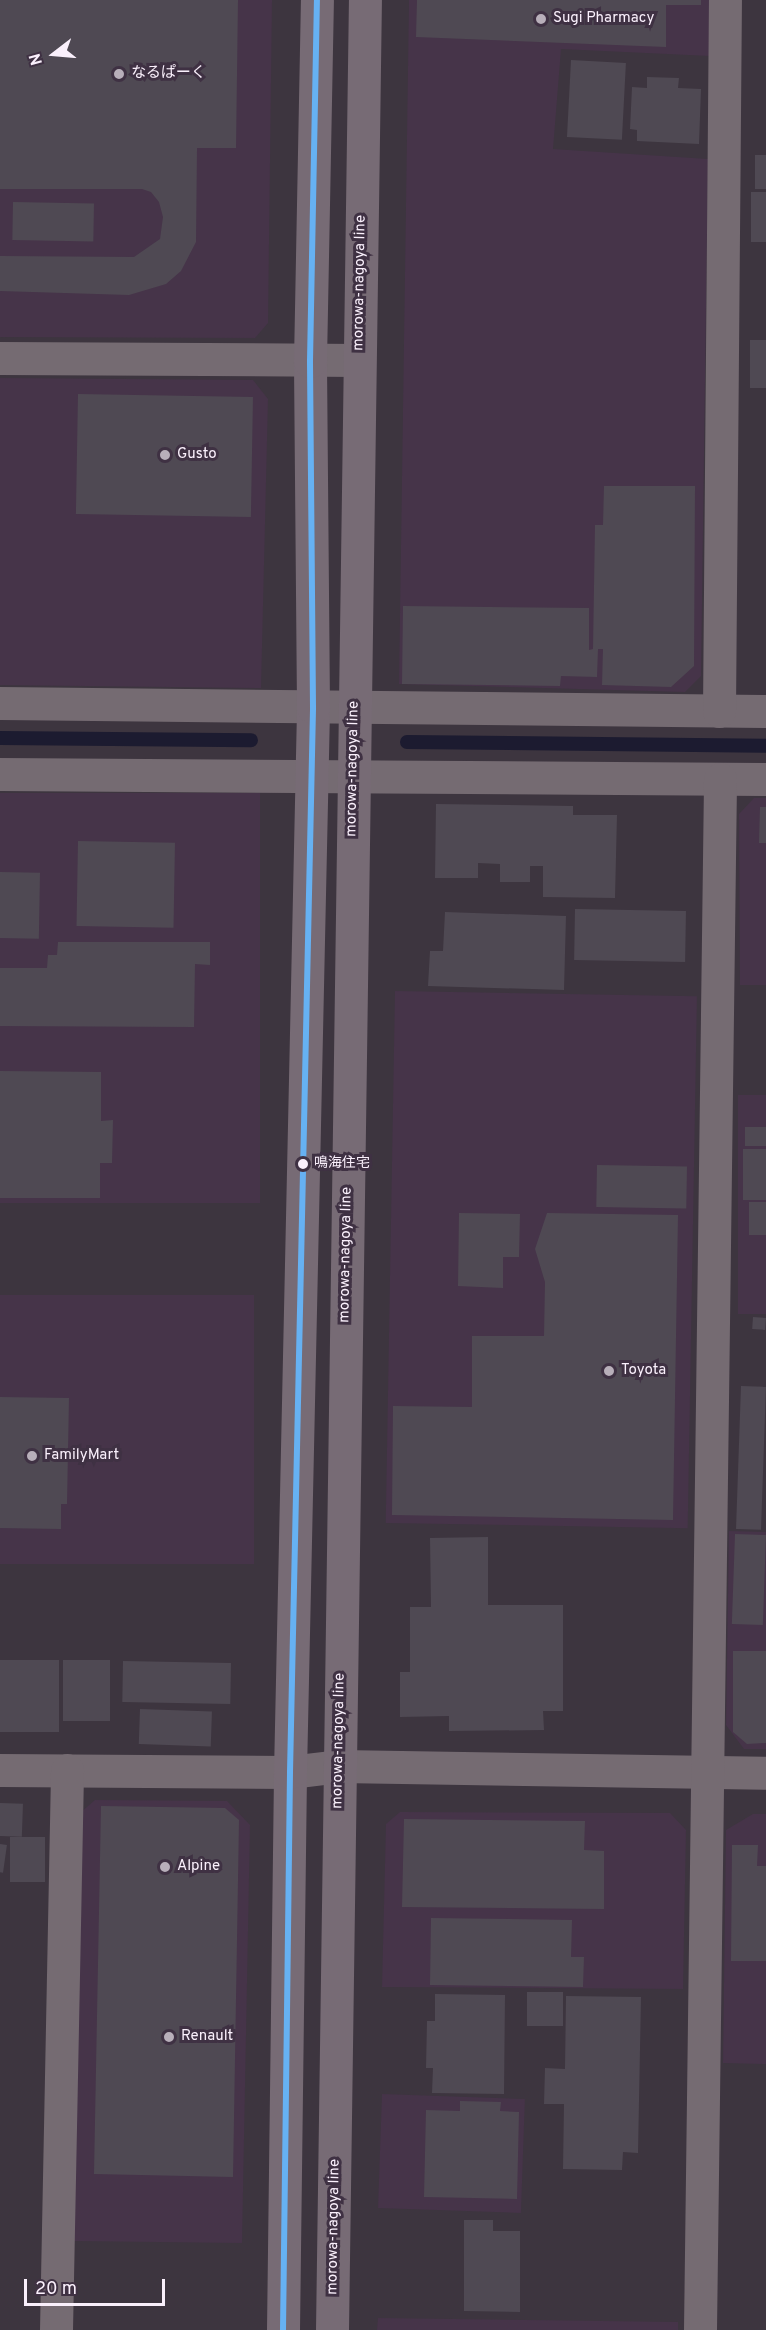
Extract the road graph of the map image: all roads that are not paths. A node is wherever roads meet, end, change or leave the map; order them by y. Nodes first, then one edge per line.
1 (317, 0) edge
2 (365, 0) edge
3 (725, 0) edge
4 (0, 358) edge
5 (359, 360) junction
6 (310, 361) junction
7 (0, 703) edge
8 (313, 707) junction
9 (354, 708) junction
10 (719, 711) junction
11 (766, 711) edge
12 (0, 774) edge
13 (311, 777) junction
14 (353, 777) junction
15 (720, 779) junction
16 (766, 779) edge
17 (339, 1766) junction
18 (0, 1770) edge
19 (67, 1770) junction
20 (290, 1772) junction
21 (708, 1773) junction
22 (766, 1773) edge
23 (56, 2330) edge
24 (282, 2330) edge
25 (332, 2330) edge
26 (700, 2330) edge

1 - 6 main road
2 - 5 main road, morowa-nagoya line
3 - 10 street
4 - 6 street
5 - 6 street
5 - 9 main road, morowa-nagoya line
6 - 8 main road
7 - 8 street
8 - 9 street
8 - 13 main road
9 - 10 street
9 - 14 main road, morowa-nagoya line
10 - 11 street
12 - 13 street
13 - 14 street
13 - 20 main road
14 - 15 street
14 - 17 main road, morowa-nagoya line
15 - 16 street
15 - 21 street
17 - 20 street
17 - 21 street
17 - 25 main road, morowa-nagoya line
18 - 19 street
19 - 20 street
19 - 23 street
20 - 24 main road
21 - 22 street
21 - 26 street

